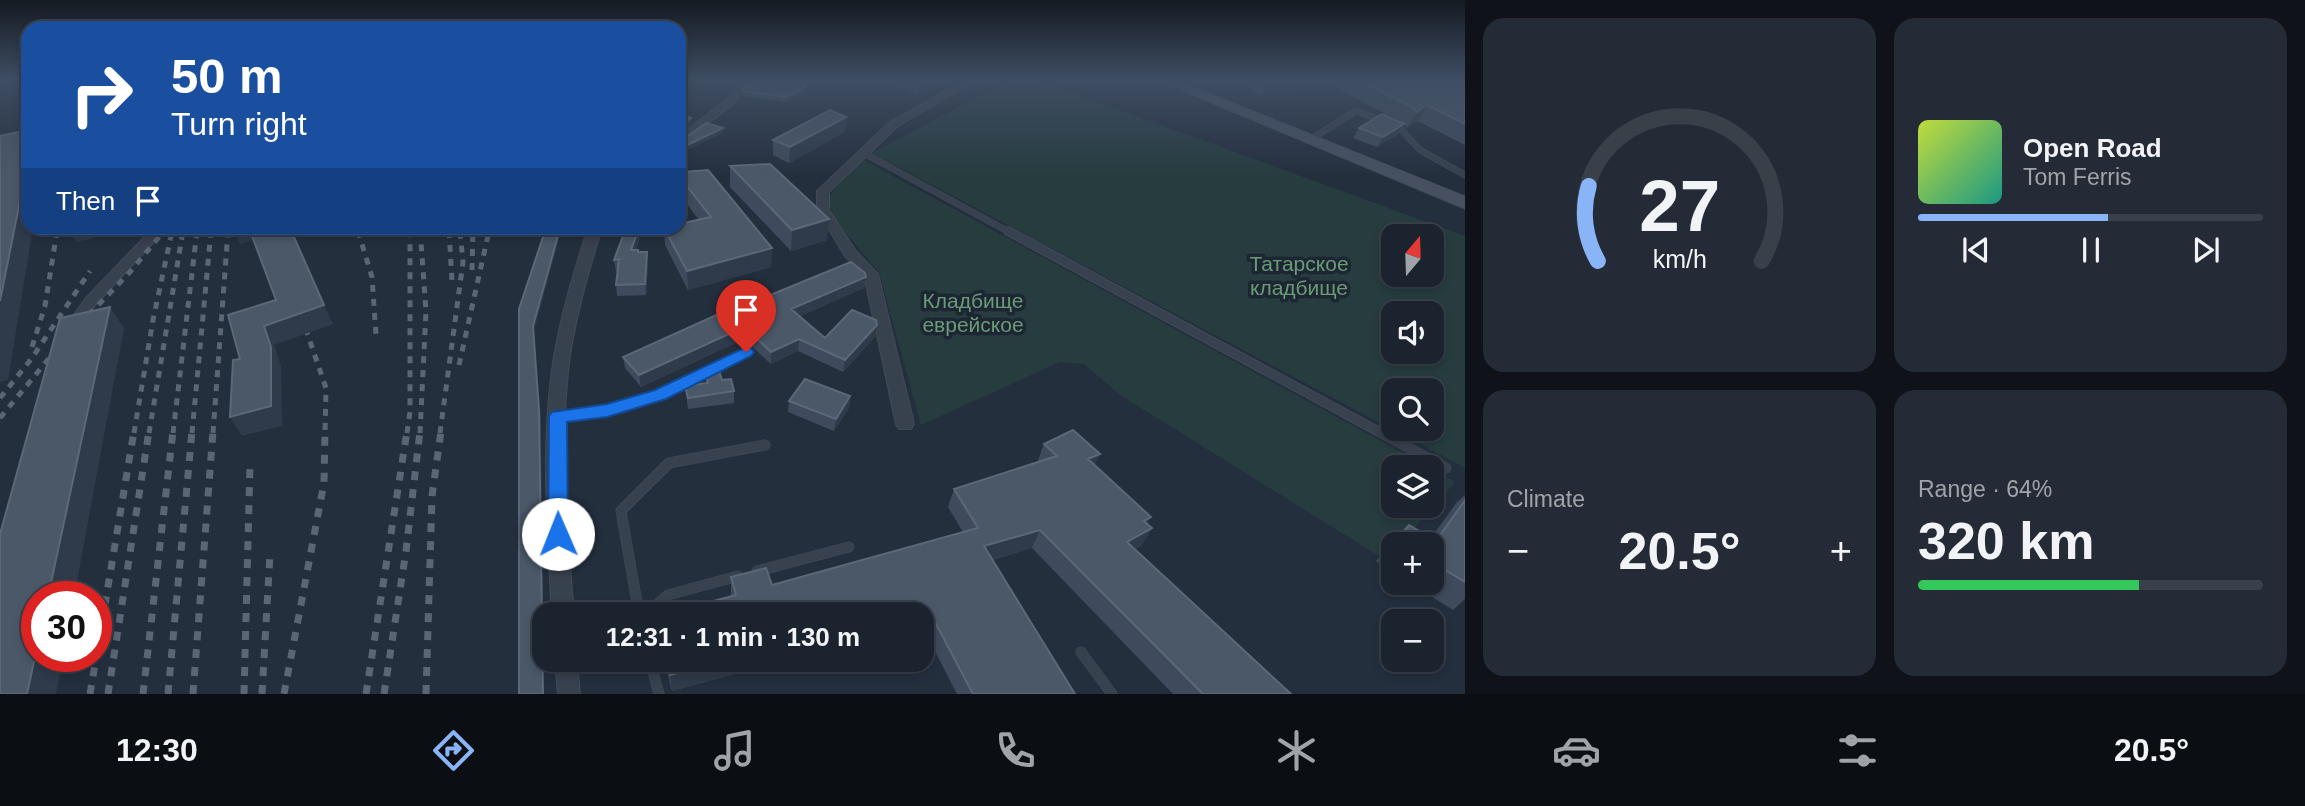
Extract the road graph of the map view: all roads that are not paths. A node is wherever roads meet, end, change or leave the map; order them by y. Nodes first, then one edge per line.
1 (718, 111) edge
2 (916, 111) edge
3 (1242, 111) edge
4 (1355, 111) edge
5 (1357, 111) edge
6 (686, 137) edge
7 (1311, 139) junction
8 (862, 152) junction
9 (1465, 175) edge
10 (1465, 203) edge
11 (153, 235) edge
12 (593, 235) edge
13 (61, 343) edge
14 (746, 352) dead end
15 (558, 416) junction
16 (905, 424) dead end
17 (765, 445) dead end
18 (1447, 468) dead end
19 (849, 547) dead end
20 (562, 602) edge
21 (637, 602) edge
22 (659, 602) edge
23 (1081, 652) dead end
24 (567, 672) edge
25 (653, 672) edge
26 (569, 694) edge
27 (659, 694) edge
28 (1112, 694) edge

1 - 6 street
2 - 8 street
3 - 7 main road
4 - 7 lane
5 - 9 lane
7 - 10 main road
8 - 16 street
8 - 18 lane
11 - 13 street
12 - 15 street
14 - 15 lane
15 - 20 street
17 - 21 lane
19 - 22 lane
23 - 28 lane
24 - 26 street
25 - 27 lane

